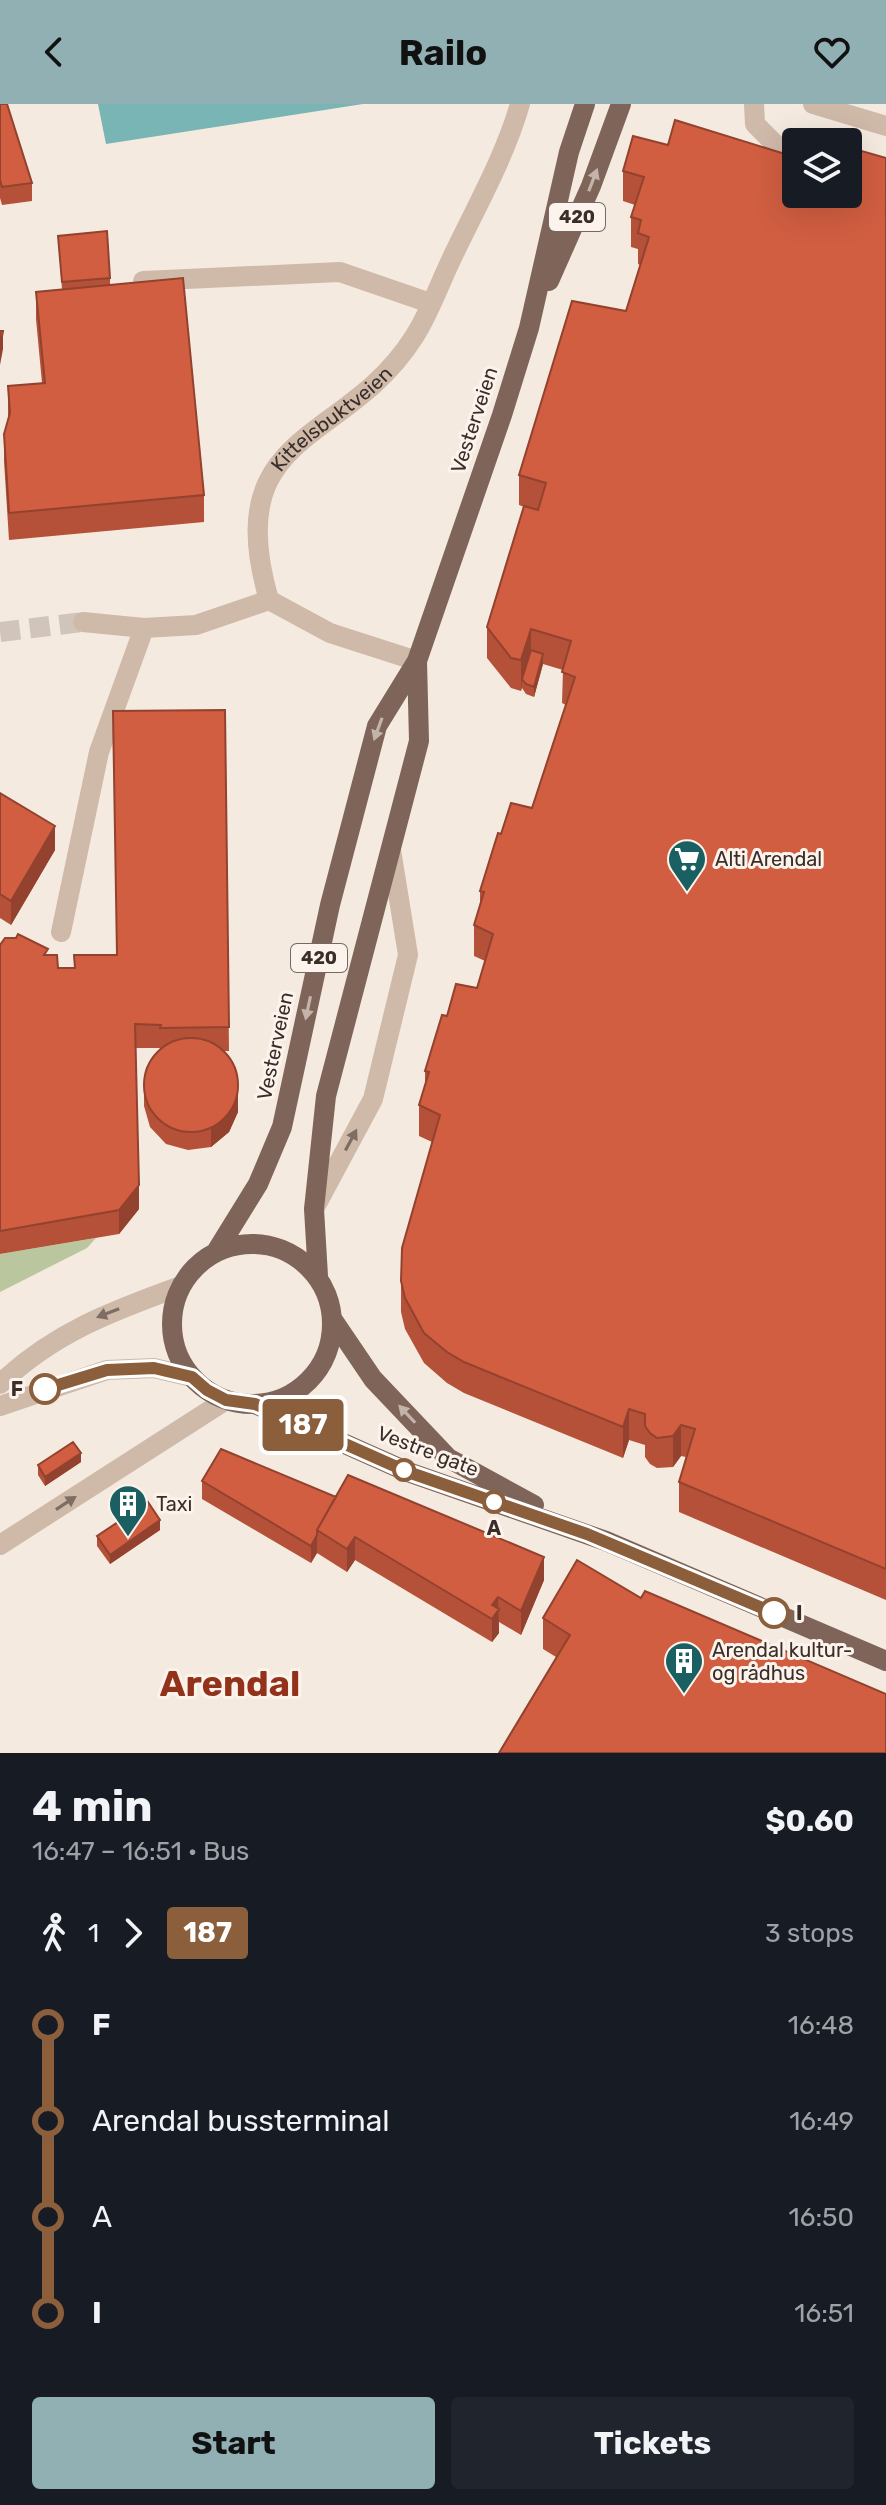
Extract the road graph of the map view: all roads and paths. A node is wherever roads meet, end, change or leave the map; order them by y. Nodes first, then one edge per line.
1 (520, 104) edge
2 (585, 104) edge
3 (621, 104) edge
4 (754, 104) edge
5 (813, 104) edge
6 (886, 126) edge
7 (782, 150) edge
8 (143, 281) edge
9 (430, 303) junction
10 (529, 328) junction
11 (269, 600) junction
12 (83, 622) tunnel mouth
13 (144, 628) junction
14 (417, 661) junction
15 (391, 850) junction
16 (61, 932) dead end
17 (314, 1209) junction
18 (216, 1252) junction
19 (318, 1276) junction
20 (181, 1286) junction
21 (333, 1320) junction
22 (192, 1377) junction
23 (0, 1384) edge
24 (226, 1400) junction
25 (255, 1404) junction
26 (0, 1406) edge
27 (587, 1534) junction
28 (0, 1545) edge
29 (886, 1661) edge

1 - 9 street, Kittelsbuktveien
2 - 10 main road, Vesterveien / 420
10 -> 3 main road, Vesterveien / 420
4 - 7 street
5 - 6 street
8 - 9 street
9 - 11 street, Kittelsbuktveien
10 - 14 main road, Vesterveien / 420
11 - 13 street
11 - 14 street
12 - 13 street
13 - 16 street
14 - 15 main road, Vesterveien / 420
14 -> 18 main road, Vesterveien / 420
15 - 17 main road, Vesterveien / 420
17 -> 15 street
17 - 19 main road, Vesterveien / 420
18 - 19 main road, 420
18 - 20 main road, 420
19 - 21 main road, 420
20 - 22 main road, 420
20 -> 23 street
21 - 25 main road, 420
27 -> 21 main road, Vestre gate / 420
22 - 24 main road, 420
22 - 26 street
24 - 25 main road, 420
28 -> 24 street
25 - 27 main road, Vestre gate / 420
27 - 29 main road, Vestre gate / 420

